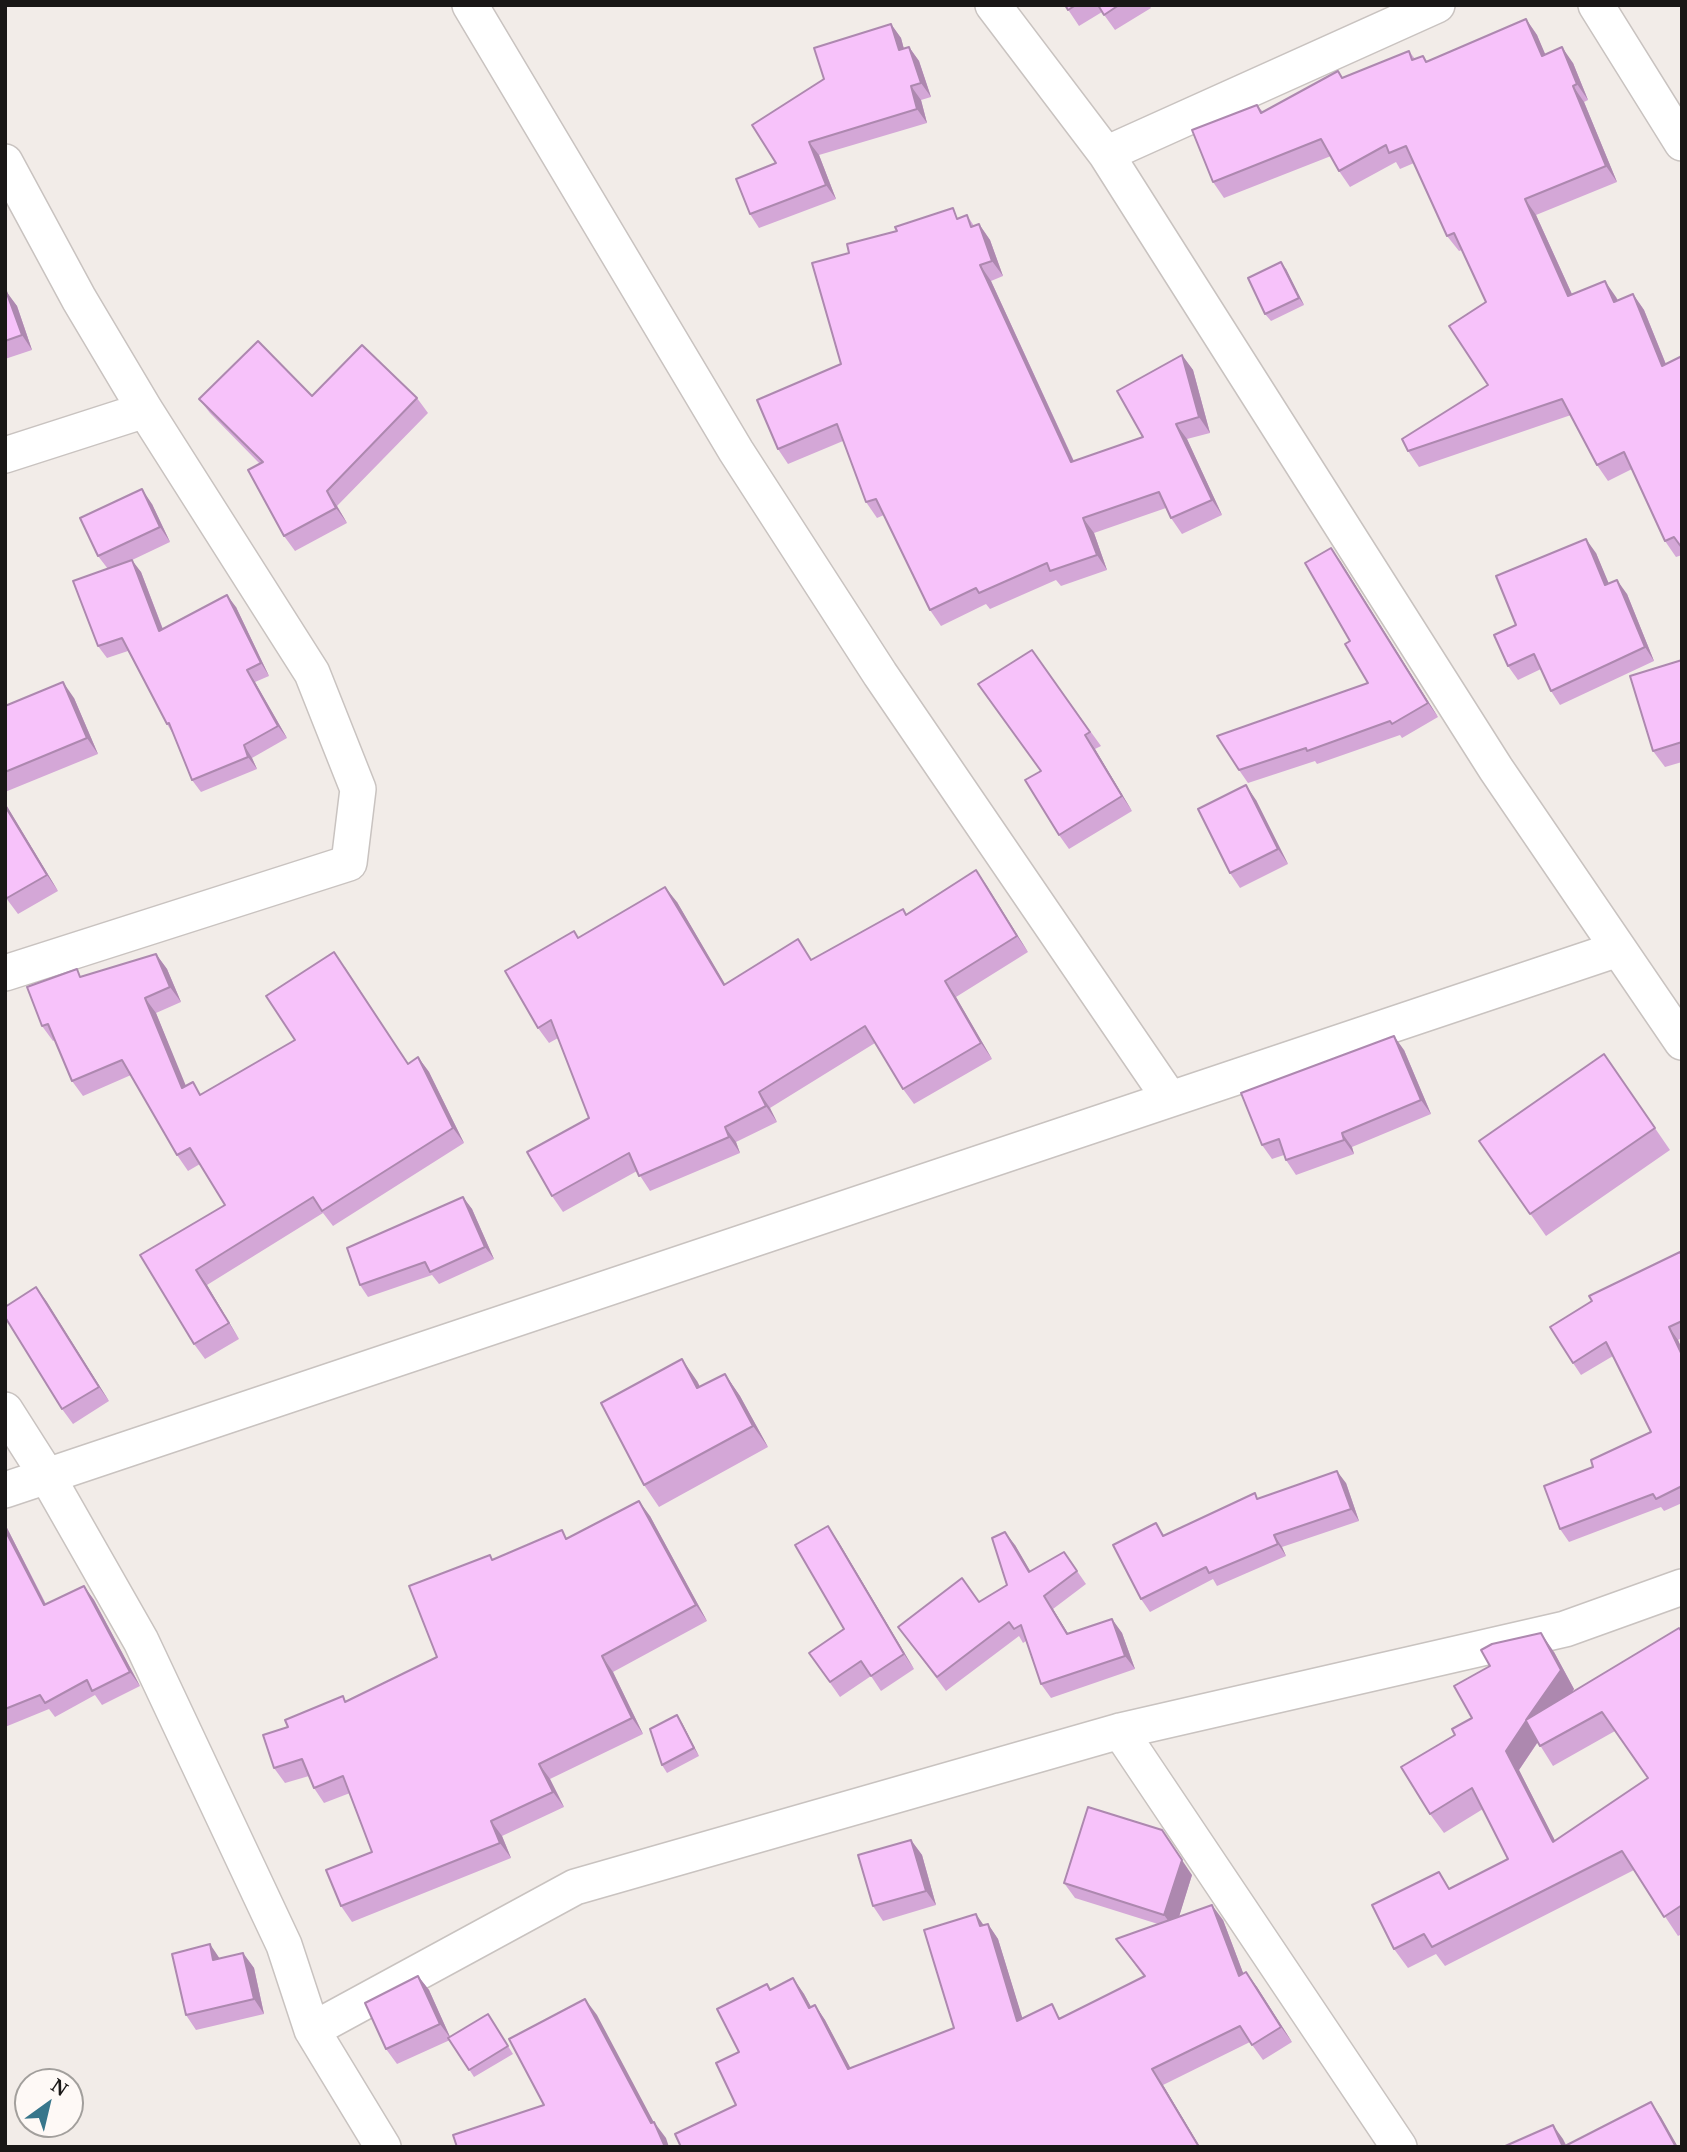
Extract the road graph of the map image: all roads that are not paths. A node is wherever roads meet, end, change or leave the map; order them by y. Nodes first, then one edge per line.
1 (470, 5) edge
2 (993, 5) edge
3 (1437, 5) edge
4 (1596, 5) edge
5 (1682, 143) edge
6 (1106, 154) junction
7 (5, 162) edge
8 (145, 410) junction
9 (5, 456) edge
10 (1618, 949) junction
11 (5, 973) edge
12 (1682, 1042) edge
13 (1170, 1099) junction
14 (5, 1410) edge
15 (47, 1476) junction
16 (5, 1490) edge
17 (1682, 1587) edge
18 (1120, 1731) junction
19 (312, 2030) junction
20 (383, 2147) edge
21 (1399, 2147) edge

1 - 13 street
2 - 6 street
3 - 6 street
4 - 5 street
6 - 10 street
7 - 8 street
8 - 9 street
8 - 11 street
10 - 12 street
10 - 13 street
13 - 15 street
14 - 15 street
15 - 16 street
15 - 19 street
17 - 18 street
18 - 19 street
18 - 21 street
19 - 20 street

